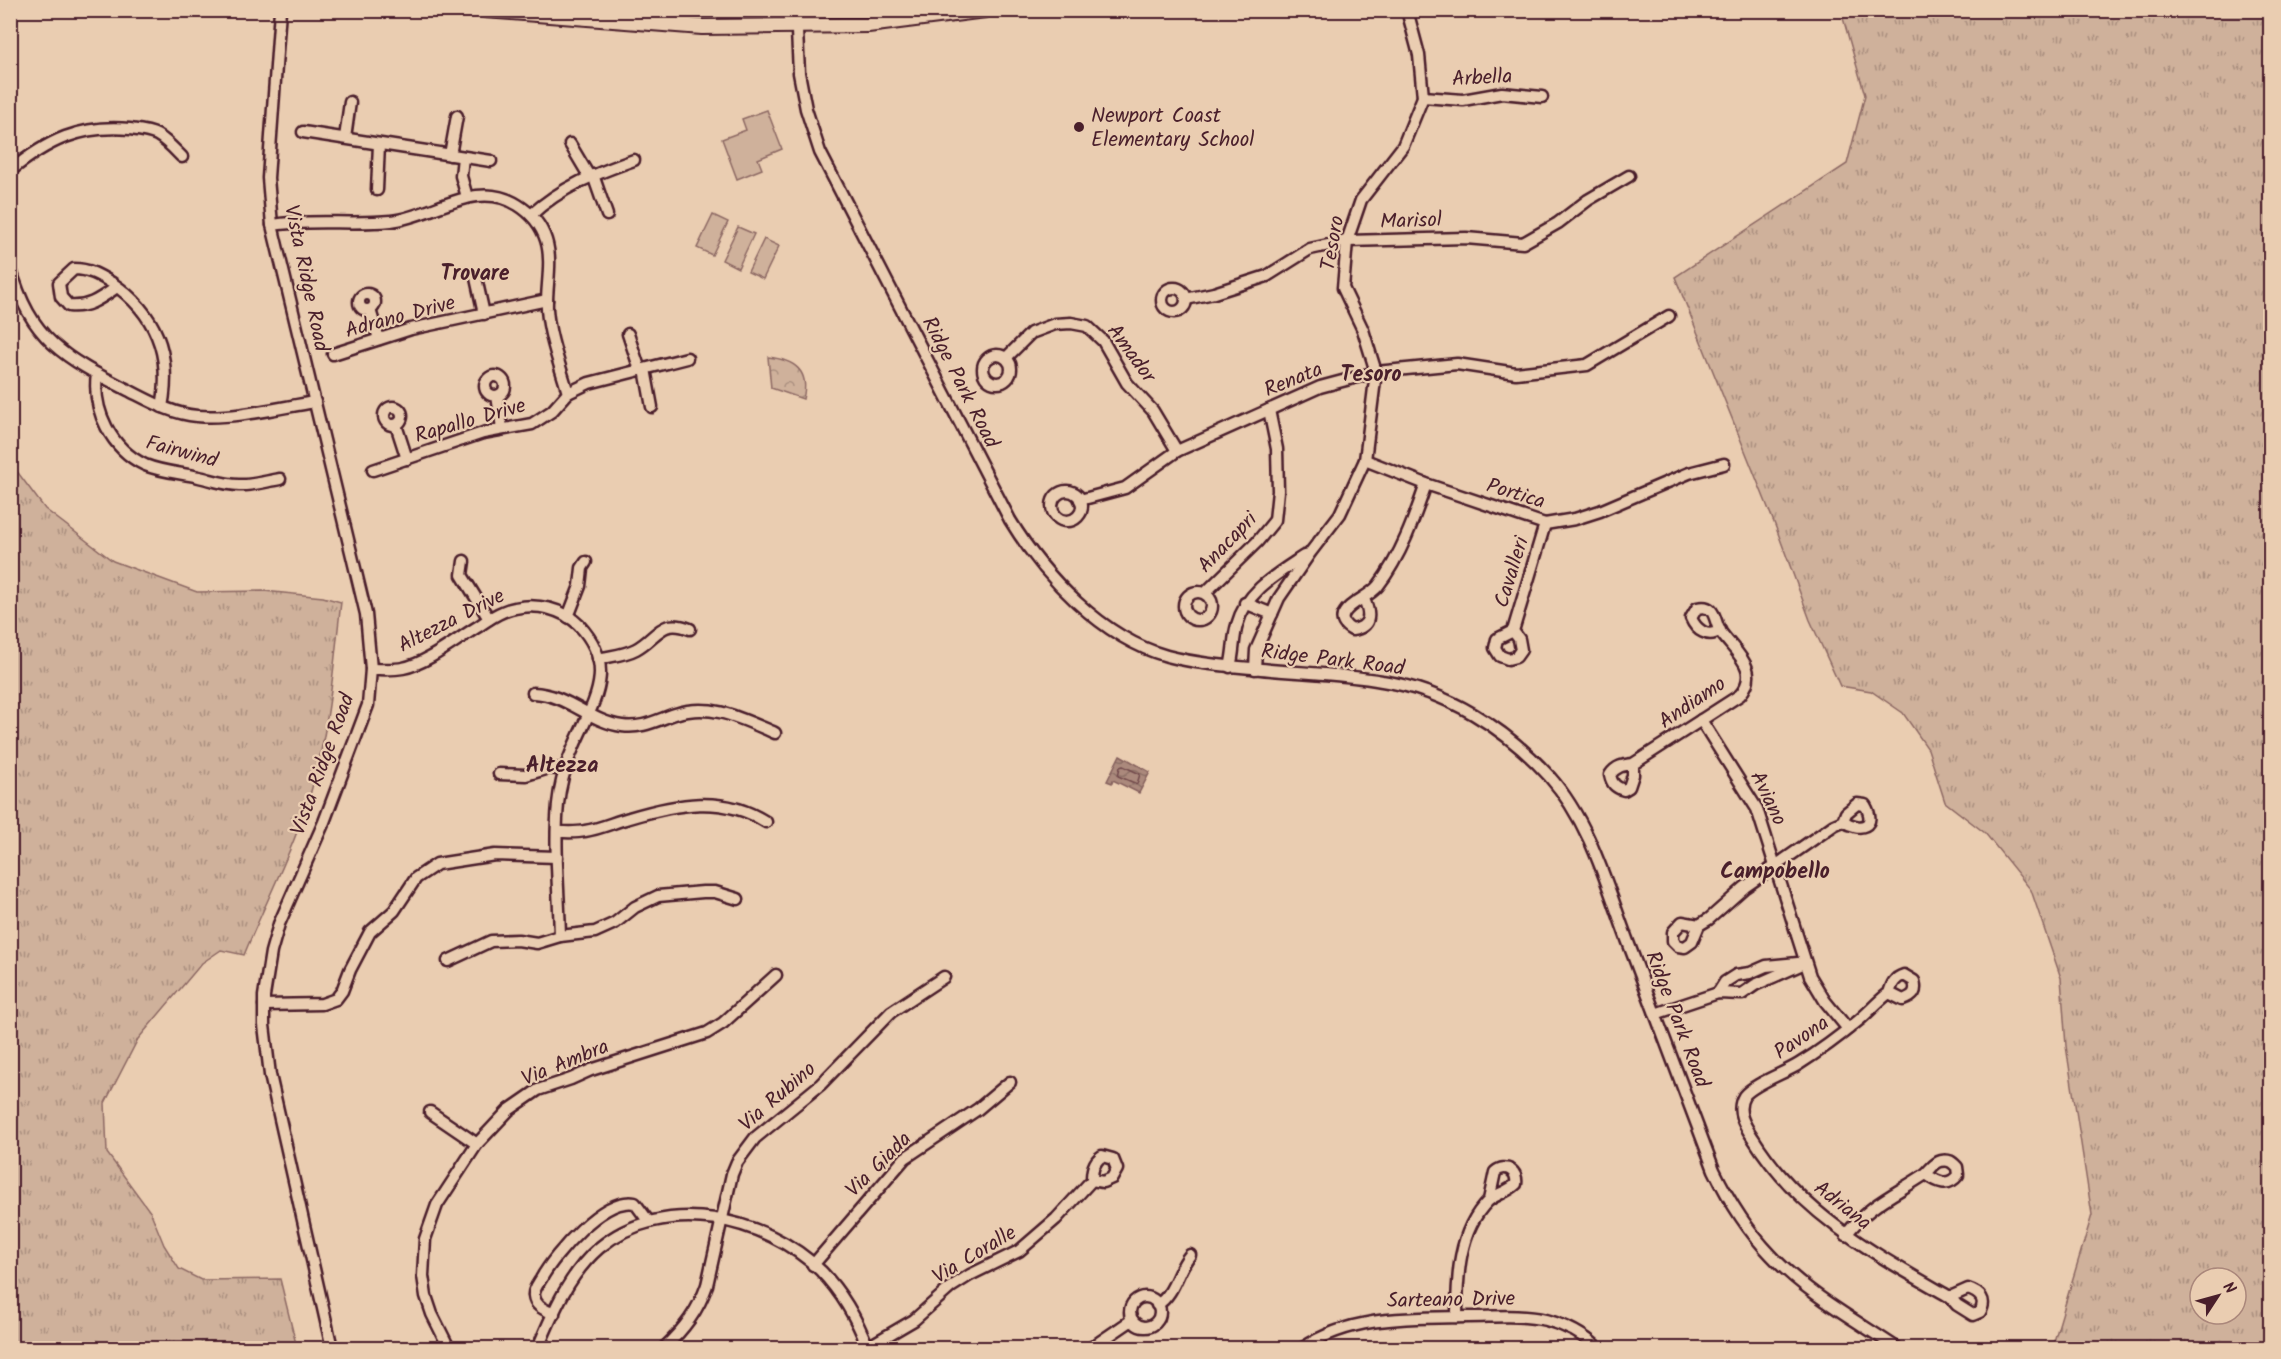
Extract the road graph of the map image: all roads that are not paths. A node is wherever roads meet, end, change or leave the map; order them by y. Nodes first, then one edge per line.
1 (280, 10) edge
2 (485, 10) edge
3 (796, 10) edge
4 (985, 10) edge
5 (1407, 10) edge
6 (797, 26) junction
7 (1423, 97) junction
8 (1542, 97) dead end
9 (350, 102) dead end
10 (456, 116) dead end
11 (303, 132) dead end
12 (345, 138) junction
13 (379, 144) junction
14 (570, 144) dead end
15 (450, 154) junction
16 (182, 157) dead end
17 (463, 157) junction
18 (634, 160) dead end
19 (491, 161) dead end
20 (10, 171) edge
21 (591, 175) junction
22 (1629, 176) dead end
23 (377, 190) dead end
24 (467, 197) junction
25 (531, 215) junction
26 (608, 215) dead end
27 (272, 225) junction
28 (1347, 241) junction
29 (10, 267) edge
30 (476, 278) dead end
31 (117, 287) junction
32 (1186, 299) dead end
33 (547, 300) junction
34 (16, 301) edge
35 (370, 310) dead end
36 (484, 314) junction
37 (1669, 316) dead end
38 (628, 334) dead end
39 (379, 339) junction
40 (333, 354) dead end
41 (687, 358) dead end
42 (1006, 358) dead end
43 (642, 370) junction
44 (1376, 372) junction
45 (97, 374) junction
46 (568, 393) junction
47 (497, 396) dead end
48 (315, 402) junction
49 (162, 407) junction
50 (652, 407) dead end
51 (1269, 410) junction
52 (396, 425) dead end
53 (502, 428) junction
54 (1177, 451) junction
55 (406, 459) junction
56 (1365, 460) junction
57 (1724, 464) dead end
58 (373, 470) dead end
59 (280, 480) dead end
60 (1426, 484) junction
61 (1080, 500) dead end
62 (1545, 524) junction
63 (1310, 553) junction
64 (464, 561) dead end
65 (586, 562) dead end
66 (1204, 593) dead end
67 (1364, 599) dead end
68 (1245, 603) junction
69 (1272, 614) junction
70 (568, 616) junction
71 (489, 619) junction
72 (690, 629) dead end
73 (1720, 630) dead end
74 (1513, 631) dead end
75 (598, 659) junction
76 (1230, 667) junction
77 (371, 669) junction
78 (1255, 669) junction
79 (533, 693) dead end
80 (590, 714) junction
81 (1701, 720) junction
82 (776, 733) dead end
83 (1633, 764) dead end
84 (565, 770) junction
85 (499, 774) dead end
86 (1843, 821) dead end
87 (766, 822) dead end
88 (557, 832) junction
89 (557, 857) junction
90 (1775, 866) junction
91 (738, 899) dead end
92 (1699, 925) dead end
93 (560, 936) junction
94 (448, 961) dead end
95 (1805, 963) junction
96 (1750, 973) junction
97 (776, 975) dead end
98 (944, 977) dead end
99 (1755, 986) junction
100 (1718, 993) junction
101 (1889, 993) dead end
102 (264, 1005) junction
103 (1655, 1014) junction
104 (1848, 1029) junction
105 (1010, 1082) dead end
106 (430, 1112) dead end
107 (1740, 1114) joint
108 (477, 1144) junction
109 (1926, 1174) dead end
110 (1092, 1180) dead end
111 (1489, 1200) dead end
112 (721, 1220) junction
113 (648, 1222) junction
114 (1846, 1235) junction
115 (1190, 1255) dead end
116 (813, 1265) junction
117 (1950, 1297) dead end
118 (1157, 1305) junction
119 (554, 1314) junction
120 (1457, 1317) junction
121 (1132, 1320) junction
122 (332, 1348) edge
123 (449, 1348) edge
124 (538, 1348) edge
125 (664, 1348) edge
126 (867, 1348) edge
127 (1091, 1348) edge
128 (1303, 1348) edge
129 (1598, 1348) edge
130 (1897, 1348) edge

1 - 27 street, Vista Ridge Road
2 - 6 main road
3 - 6 street, Ridge Park Road
4 - 6 main road
5 - 7 street, Tesoro
6 - 76 street, Ridge Park Road
7 - 8 street, Arbella
7 - 28 street, Tesoro
9 - 12 street
10 - 15 street
11 - 12 street
12 - 13 street
13 - 15 street
13 - 23 street
14 - 21 street
15 - 17 street
16 - 20 street
17 - 19 street
17 - 24 street
18 - 21 street
21 - 25 street
21 - 26 street
22 - 28 street, Marisol
24 - 25 street
24 - 27 street
25 - 33 street
27 - 48 street, Vista Ridge Road
28 - 32 street, Marisol
28 - 44 street, Tesoro
29 - 34 street
30 - 36 street
31 - 31 street
31 - 49 street
33 - 36 street, Adrano Drive
33 - 46 street
34 - 45 street
35 - 39 street
36 - 39 street, Adrano Drive
37 - 44 street, Renata
38 - 43 street
39 - 40 street, Adrano Drive
41 - 43 street
42 - 54 street, Amador
43 - 46 street
43 - 50 street
44 - 51 street, Renata
44 - 56 street, Tesoro
45 - 49 street
45 - 59 street, Fairwind
46 - 53 street, Rapallo Drive
47 - 53 street
48 - 49 street
48 - 77 street, Vista Ridge Road
51 - 54 street, Renata
51 - 66 street, Anacapri
52 - 55 street
53 - 55 street, Rapallo Drive
54 - 61 street, Renata
55 - 58 street, Rapallo Drive
56 - 60 street, Portica
56 - 63 street, Tesoro
57 - 62 street, Portica
60 - 62 street, Portica
60 - 67 street
62 - 74 street, Cavalleri
63 - 68 street, Tesoro
63 - 69 street, Tesoro
64 - 71 street
65 - 70 street
68 - 69 street
68 - 76 street, Tesoro
69 - 78 street, Tesoro
70 - 71 street, Altezza Drive
70 - 75 street, Altezza Drive
71 - 77 street, Altezza Drive
72 - 75 street
73 - 81 street, Andiamo
75 - 80 street, Altezza Drive
76 - 78 street, Ridge Park Road
77 - 102 street, Vista Ridge Road
78 - 103 street, Ridge Park Road
79 - 80 street
80 - 82 street
80 - 84 street, Altezza Drive
81 - 83 street, Andiamo
81 - 90 street, Aviano
84 - 85 street
84 - 88 street, Altezza Drive
86 - 90 street
87 - 88 street
88 - 89 street, Altezza Drive
89 - 93 street, Altezza Drive
89 - 102 street
90 - 92 street
90 - 95 street, Aviano
91 - 93 street
93 - 94 street
95 - 96 street
95 - 99 street
95 - 104 street, Aviano
96 - 99 street
96 - 100 street
97 - 108 street, Via Ambra
98 - 112 street, Via Rubino
99 - 100 street
100 - 103 street
101 - 104 street, Pavona
102 - 122 street, Vista Ridge Road
103 - 130 street, Ridge Park Road
104 - 107 street, Pavona
105 - 116 street, Via Giada
106 - 108 street
107 - 114 street, Adriana
108 - 123 street, Via Ambra
109 - 114 street
110 - 126 street, Via Coralle
111 - 120 street
112 - 113 street
112 - 116 street
112 - 125 street, Via Rubino
113 - 119 street
113 - 119 street
114 - 117 street, Adriana
115 - 118 street
116 - 126 street
118 - 121 street
118 - 121 street
119 - 124 street
120 - 128 street, Sarteano Drive
120 - 129 street, Sarteano Drive
121 - 127 street

